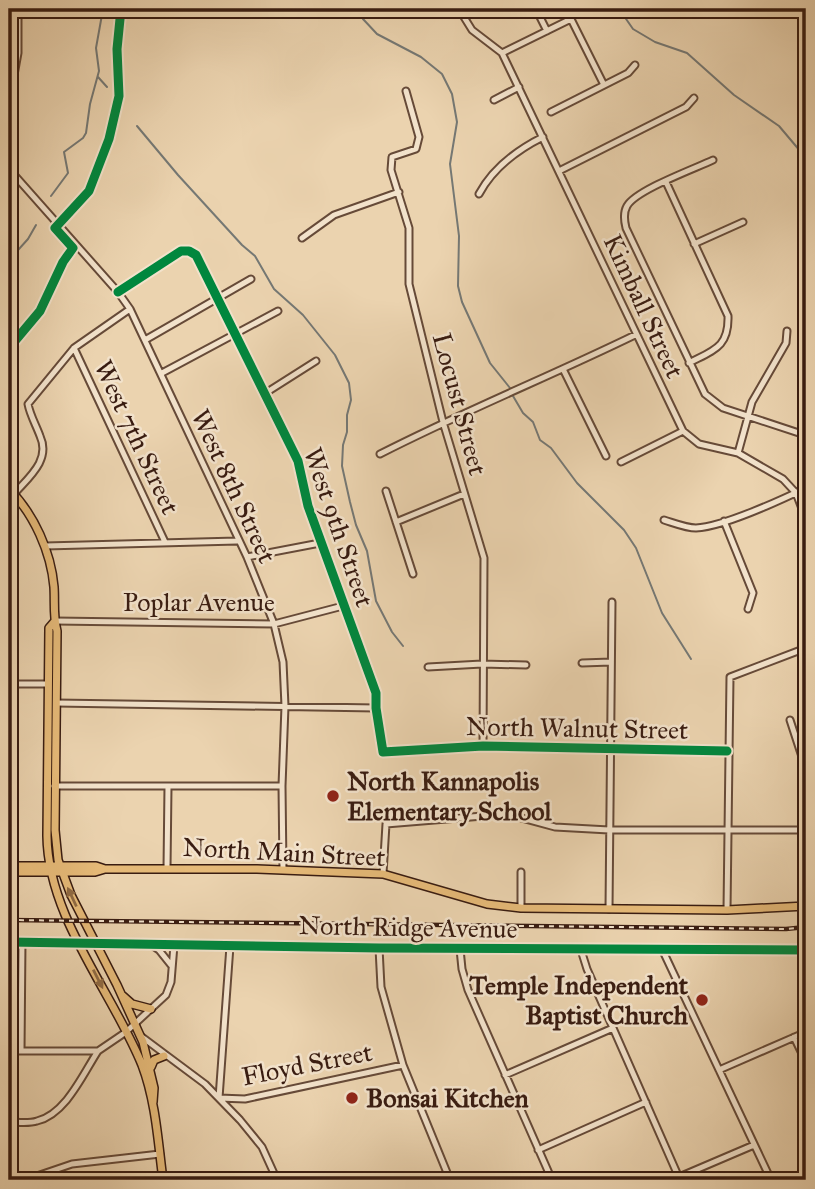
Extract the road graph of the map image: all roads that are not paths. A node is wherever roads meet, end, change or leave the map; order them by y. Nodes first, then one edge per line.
1 (18, 9) edge
2 (459, 9) edge
3 (536, 9) edge
4 (547, 31) junction
5 (502, 53) junction
6 (635, 65) dead end
7 (604, 85) junction
8 (519, 87) junction
9 (407, 91) dead end
10 (694, 99) dead end
11 (494, 100) dead end
12 (9, 103) edge
13 (551, 112) dead end
14 (543, 137) junction
15 (713, 160) dead end
16 (9, 169) edge
17 (559, 171) junction
18 (666, 182) junction
19 (398, 192) junction
20 (479, 194) dead end
21 (743, 222) dead end
22 (302, 238) dead end
23 (694, 244) junction
24 (251, 279) dead end
25 (118, 292) junction
26 (216, 299) junction
27 (130, 309) junction
28 (278, 311) dead end
29 (787, 331) dead end
30 (234, 334) junction
31 (635, 335) junction
32 (145, 340) junction
33 (75, 348) junction
34 (316, 361) dead end
35 (689, 363) junction
36 (564, 369) junction
37 (162, 373) junction
38 (264, 394) junction
39 (748, 418) junction
40 (443, 422) junction
41 (683, 431) junction
42 (805, 435) edge
43 (738, 453) junction
44 (380, 454) dead end
45 (606, 456) dead end
46 (621, 462) dead end
47 (806, 488) edge
48 (11, 491) edge
49 (386, 491) dead end
50 (796, 493) junction
51 (464, 494) junction
52 (806, 519) edge
53 (664, 520) dead end
54 (724, 521) junction
55 (396, 522) junction
56 (237, 541) junction
57 (165, 542) junction
58 (320, 543) junction
59 (44, 546) junction
60 (247, 557) junction
61 (413, 574) dead end
62 (612, 602) dead end
63 (343, 606) junction
64 (748, 609) dead end
65 (55, 621) junction
66 (274, 624) junction
67 (806, 648) edge
68 (611, 662) junction
69 (582, 663) dead end
70 (482, 664) junction
71 (526, 665) dead end
72 (428, 667) dead end
73 (9, 684) edge
74 (48, 684) junction
75 (56, 703) junction
76 (285, 706) junction
77 (376, 708) junction
78 (790, 720) dead end
79 (482, 746) junction
80 (612, 750) junction
81 (727, 751) junction
82 (383, 752) joint
83 (806, 769) edge
84 (51, 786) junction
85 (282, 786) junction
86 (168, 787) junction
87 (806, 830) edge
88 (609, 831) junction
89 (727, 831) junction
90 (9, 866) edge
91 (167, 868) junction
92 (50, 869) junction
93 (60, 869) junction
94 (284, 869) junction
95 (9, 872) edge
96 (521, 872) dead end
97 (383, 874) junction
98 (806, 906) edge
99 (522, 908) junction
100 (609, 909) junction
101 (727, 911) junction
102 (9, 942) edge
103 (22, 942) junction
104 (149, 943) junction
105 (174, 945) junction
106 (230, 946) junction
107 (379, 948) junction
108 (460, 949) junction
109 (662, 949) junction
110 (581, 950) junction
111 (806, 950) edge
112 (172, 967) junction
113 (120, 992) junction
114 (151, 1009) junction
115 (134, 1024) junction
116 (613, 1028) junction
117 (125, 1032) junction
118 (138, 1032) junction
119 (806, 1032) edge
120 (794, 1037) junction
121 (9, 1051) edge
122 (21, 1051) junction
123 (98, 1051) junction
124 (164, 1056) junction
125 (806, 1062) edge
126 (403, 1065) junction
127 (719, 1070) junction
128 (151, 1072) junction
129 (505, 1075) junction
130 (219, 1098) junction
131 (153, 1101) junction
132 (646, 1102) junction
133 (9, 1122) edge
134 (754, 1145) junction
135 (538, 1150) junction
136 (159, 1154) junction
137 (679, 1179) edge
138 (26, 1180) edge
139 (163, 1180) edge
140 (277, 1180) edge
141 (450, 1180) edge
142 (552, 1180) edge
143 (671, 1180) edge
144 (771, 1180) edge

1 - 12 street
2 - 5 street
3 - 4 street
4 - 5 street
4 - 7 street
5 - 8 street, Kimball Street
6 - 7 street
7 - 13 street
8 - 11 street
8 - 14 street, Kimball Street
9 - 19 street, Locust Street
10 - 17 street
14 - 17 street, Kimball Street
14 - 20 street
15 - 18 street
16 - 25 street, West 8th Street
17 - 31 street, Kimball Street
18 - 23 street
18 - 35 street
19 - 22 street
19 - 40 street, Locust Street
21 - 23 street
23 - 35 street
24 - 26 street
25 - 26 street, West 9th Street
25 - 27 street, West 8th Street
26 - 30 street, West 9th Street
26 - 32 street
27 - 32 street, West 8th Street
27 - 33 street
28 - 30 street
29 - 39 street
30 - 37 street
30 - 38 street, West 9th Street
31 - 36 street
31 - 41 street, Kimball Street
32 - 37 street, West 8th Street
33 - 48 street
33 - 57 street, West 7th Street
34 - 38 street
35 - 39 street
36 - 40 street
36 - 45 street
37 - 56 street, West 8th Street
38 - 58 street, West 9th Street
39 - 42 street
39 - 43 street
40 - 44 street
40 - 51 street, Locust Street
41 - 43 street
41 - 46 street
43 - 50 street
47 - 50 street
48 - 59 main road
49 - 55 street
50 - 52 street
50 - 54 street
51 - 55 street
51 - 70 street, Locust Street
53 - 54 street
54 - 64 street
55 - 61 street
56 - 57 street
56 - 60 street, West 8th Street
57 - 59 street
58 - 60 street
58 - 63 street, West 9th Street
59 - 65 main road
60 - 66 street, West 8th Street
62 - 68 street
63 - 66 street, Poplar Avenue
63 - 77 street, West 9th Street
65 - 66 street, Poplar Avenue
65 - 74 main road
65 - 75 main road
66 - 76 street, West 8th Street
67 - 81 street
68 - 69 street
68 - 80 street
70 - 71 street
70 - 72 street
70 - 79 street, Locust Street
73 - 74 street
74 - 84 main road
75 - 76 street
75 - 84 main road
76 - 77 street
76 - 85 street, West 8th Street
77 - 82 street, West 9th Street
78 - 83 street
79 - 80 street, North Walnut Street
79 - 82 street, North Walnut Street
80 - 81 street, North Walnut Street
80 - 88 street
81 - 89 street
84 - 86 street
84 - 92 main road
84 - 93 main road
85 - 86 street
85 - 94 street, West 8th Street
86 - 91 street
87 - 89 street
88 - 89 street
88 - 97 street
88 - 100 street
89 - 101 street
90 - 92 main road
91 - 93 main road, North Main Street
91 - 94 main road, North Main Street
92 - 93 main road
92 - 95 main road
92 -> 117 main road
113 -> 93 main road
94 - 97 main road, North Main Street
96 - 99 street
97 - 99 main road, North Main Street
98 - 101 main road, North Main Street
99 - 100 main road, North Main Street
100 - 101 main road, North Main Street
102 - 103 street, North Ridge Avenue
103 - 104 street, North Ridge Avenue, bridge
103 - 122 street
104 - 105 street, North Ridge Avenue
104 - 112 street
105 - 106 street, North Ridge Avenue
105 - 112 street
106 - 107 street, North Ridge Avenue
106 - 130 street
107 - 108 street, North Ridge Avenue
107 - 126 street
108 - 110 street, North Ridge Avenue
108 - 129 street
109 - 110 street, North Ridge Avenue
109 - 111 street, North Ridge Avenue
109 - 127 street
110 - 116 street
112 - 114 street
113 - 114 main road
113 - 115 main road
114 - 115 street
115 - 117 street
115 - 118 main road
116 - 129 street
116 - 132 street
117 - 123 street
117 - 131 main road
118 - 124 street
118 - 128 main road
119 - 120 street
120 - 125 street
120 - 127 street
121 - 122 street
122 - 123 street
123 - 133 street
124 - 128 main road
124 - 130 street
126 - 130 street, Floyd Street
126 - 141 street
127 - 134 street
128 - 131 main road
129 - 135 street
130 - 140 street
131 - 136 main road
132 - 135 street
132 - 137 street
134 - 137 street
134 - 144 street
135 - 142 street
136 - 138 street
136 - 139 main road
137 - 143 street

